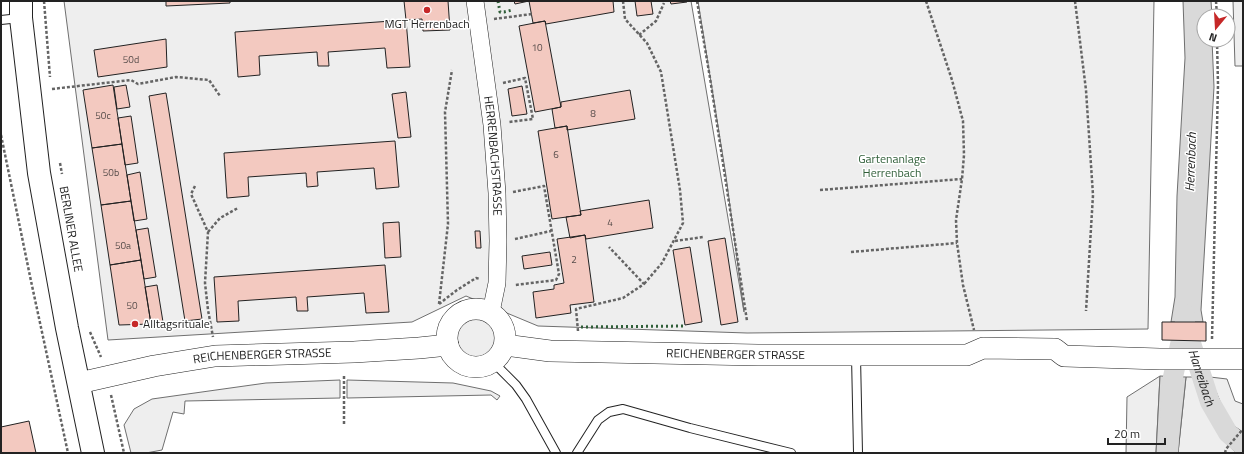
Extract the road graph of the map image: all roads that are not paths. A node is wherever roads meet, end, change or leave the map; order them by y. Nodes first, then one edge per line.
1 (475, 1) edge
2 (14, 13) edge
3 (491, 312) junction
4 (448, 345) junction
5 (505, 345) junction
6 (856, 355) junction
7 (1243, 359) edge
8 (493, 362) junction
9 (79, 383) junction
10 (93, 453) edge
11 (556, 453) edge
12 (577, 453) edge
13 (791, 453) edge
14 (858, 453) edge

1 - 3 street, HERRENBACHSTRASSE
2 - 9 main road, BERLINER ALLEE
3 - 4 street
3 - 5 street
4 - 8 street
4 - 9 street, REICHENBERGER STRASSE
5 - 6 street, REICHENBERGER STRASSE
5 - 8 street
6 - 7 street, REICHENBERGER STRASSE
6 - 14 lane
8 - 11 lane
9 - 10 main road, BERLINER ALLEE
12 - 13 lane

